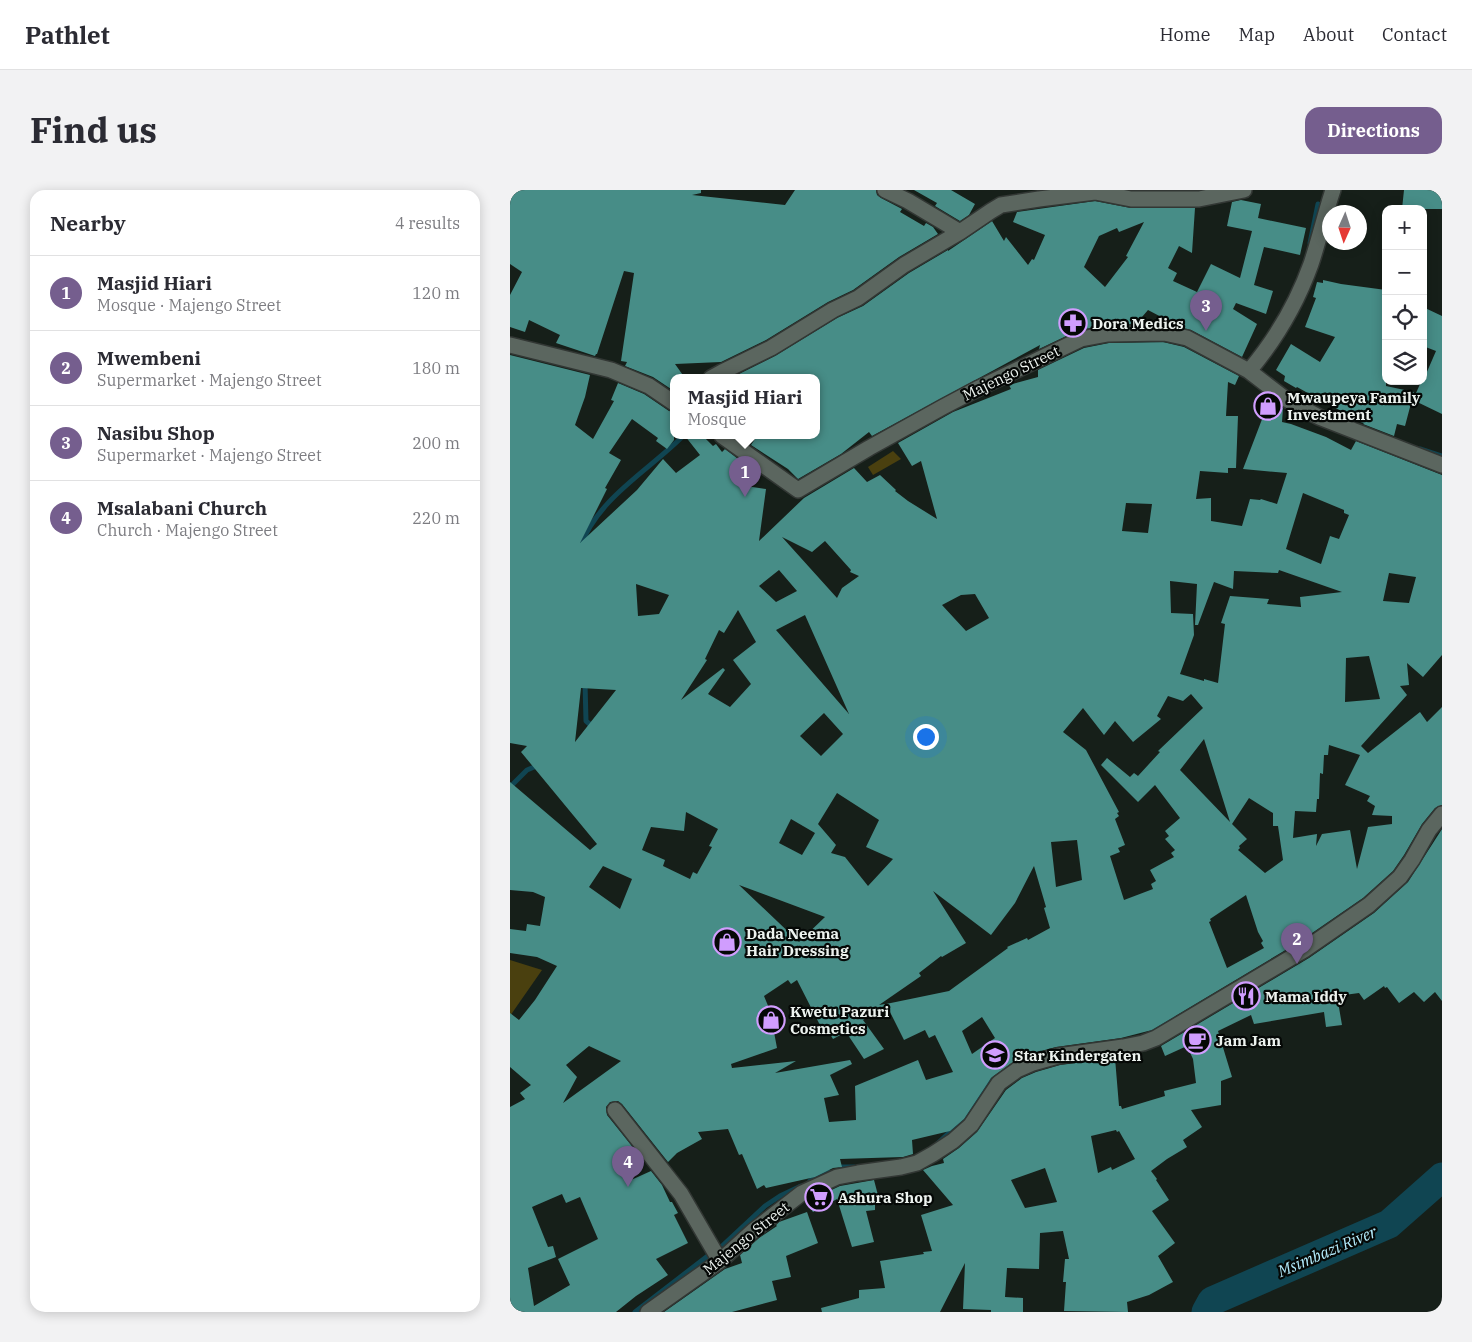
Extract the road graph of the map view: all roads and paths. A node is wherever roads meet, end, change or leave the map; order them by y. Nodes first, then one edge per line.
1 (885, 190) edge
2 (1244, 190) edge
3 (1333, 190) edge
4 (960, 232) junction
5 (510, 345) edge
6 (1249, 371) junction
7 (718, 374) edge
8 (670, 400) edge
9 (726, 439) edge
10 (1442, 465) edge
11 (1442, 814) edge
12 (616, 1110) dead end
13 (720, 1260) junction
14 (648, 1312) edge

1 - 4 street
2 - 4 street
3 - 6 street
4 - 7 street
5 - 8 street
6 - 9 street, Majengo Street
6 - 10 street
11 - 13 street, Majengo Street
12 - 13 street
13 - 14 street, Majengo Street

